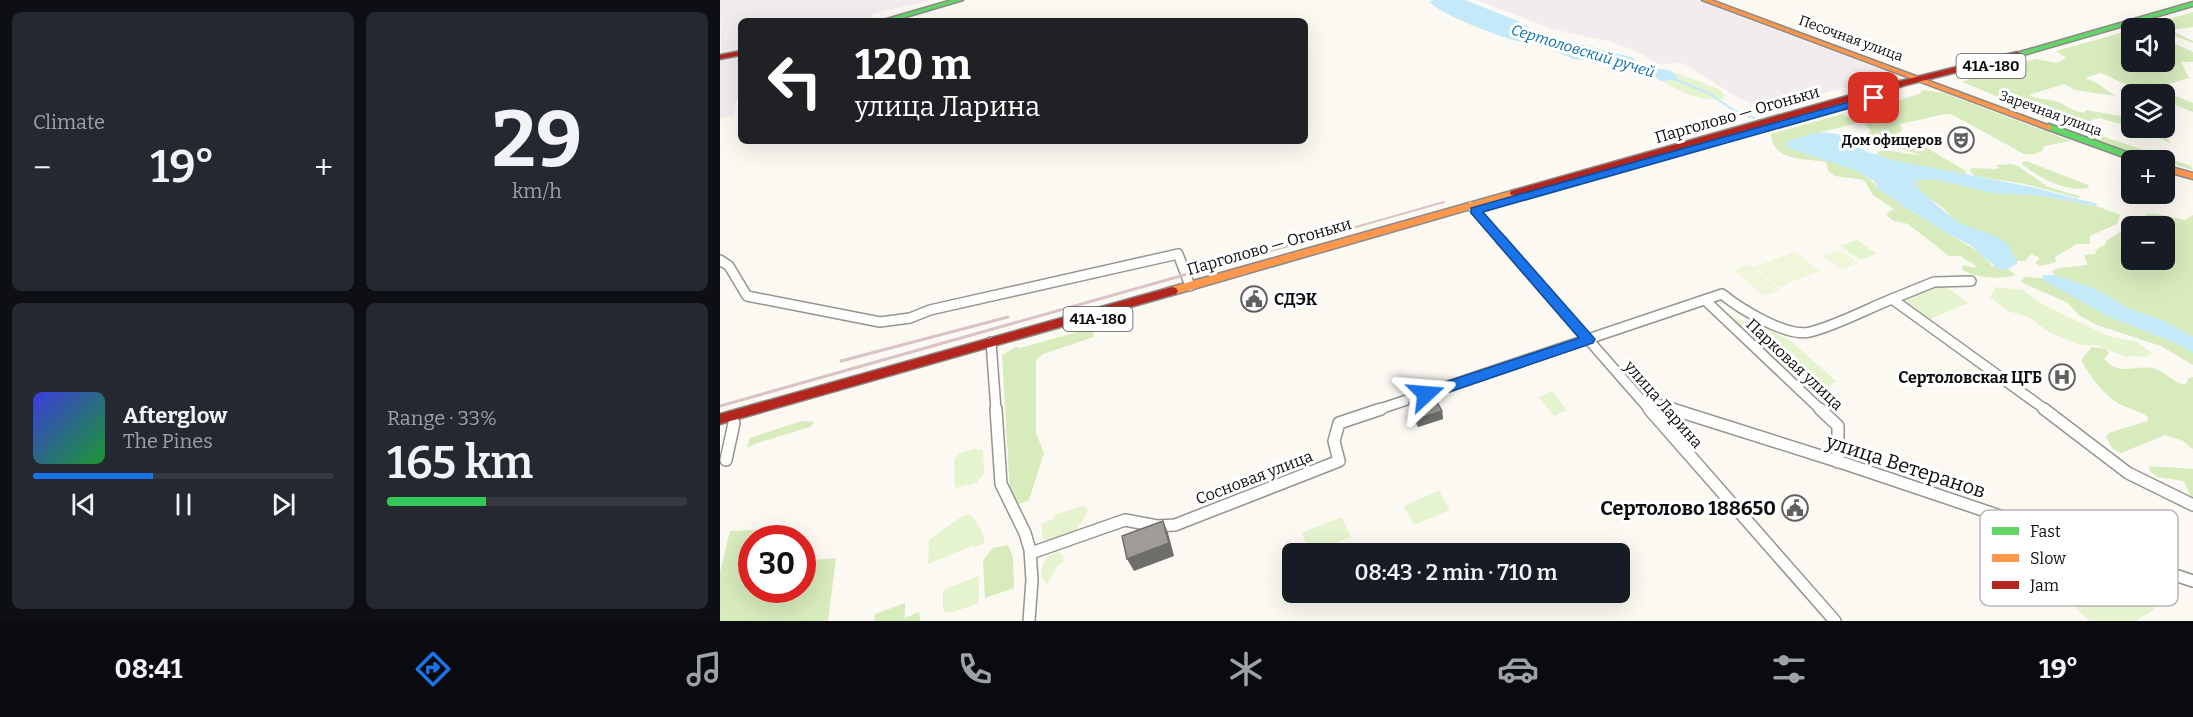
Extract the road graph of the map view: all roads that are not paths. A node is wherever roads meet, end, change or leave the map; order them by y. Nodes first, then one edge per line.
1 (960, 0) edge
2 (1705, 0) edge
3 (2193, 4) edge
4 (895, 18) edge
5 (738, 54) edge
6 (720, 57) edge
7 (1924, 81) junction
8 (2121, 153) edge
9 (2175, 171) edge
10 (2193, 176) edge
11 (1473, 208) junction
12 (720, 260) edge
13 (1971, 281) dead end
14 (1190, 286) junction
15 (1892, 299) junction
16 (1705, 300) junction
17 (1588, 339) junction
18 (991, 345) junction
19 (1641, 399) junction
20 (720, 419) edge
21 (734, 423) junction
22 (720, 427) edge
23 (726, 460) dead end
24 (1838, 462) junction
25 (2193, 505) edge
26 (1981, 510) edge
27 (1031, 553) junction
28 (2178, 576) edge
29 (2193, 581) edge
30 (1029, 621) edge
31 (1834, 621) edge

1 - 4 main road
2 - 7 main road, Песочная улица
3 - 7 main road, Парголово — Огоньки / 41А-180
5 - 6 main road
7 - 8 main road, Заречная улица
7 - 11 main road, Парголово — Огоньки / 41А-180
9 - 10 main road
11 - 14 main road, Парголово — Огоньки / 41А-180
11 - 17 street, улица Ларина
11 - 18 main road, Парголово — Огоньки / 41А-180
12 - 14 street
13 - 15 street
14 - 18 main road, Парголово — Огоньки / 41А-180
15 - 16 street, Сосновая улица
15 - 25 street
16 - 17 street, Сосновая улица
16 - 24 street, Парковая улица
17 - 19 street, улица Ларина
17 - 27 street, Сосновая улица
18 - 20 main road, Парголово — Огоньки / 41А-180
18 - 21 main road, Парголово — Огоньки / 41А-180
18 - 27 street
19 - 24 street, улица Ветеранов
19 - 31 street, улица Ларина
21 - 22 main road, Парголово — Огоньки / 41А-180
21 - 23 street
24 - 26 street, улица Ветеранов
27 - 30 street
28 - 29 street, улица Ветеранов

